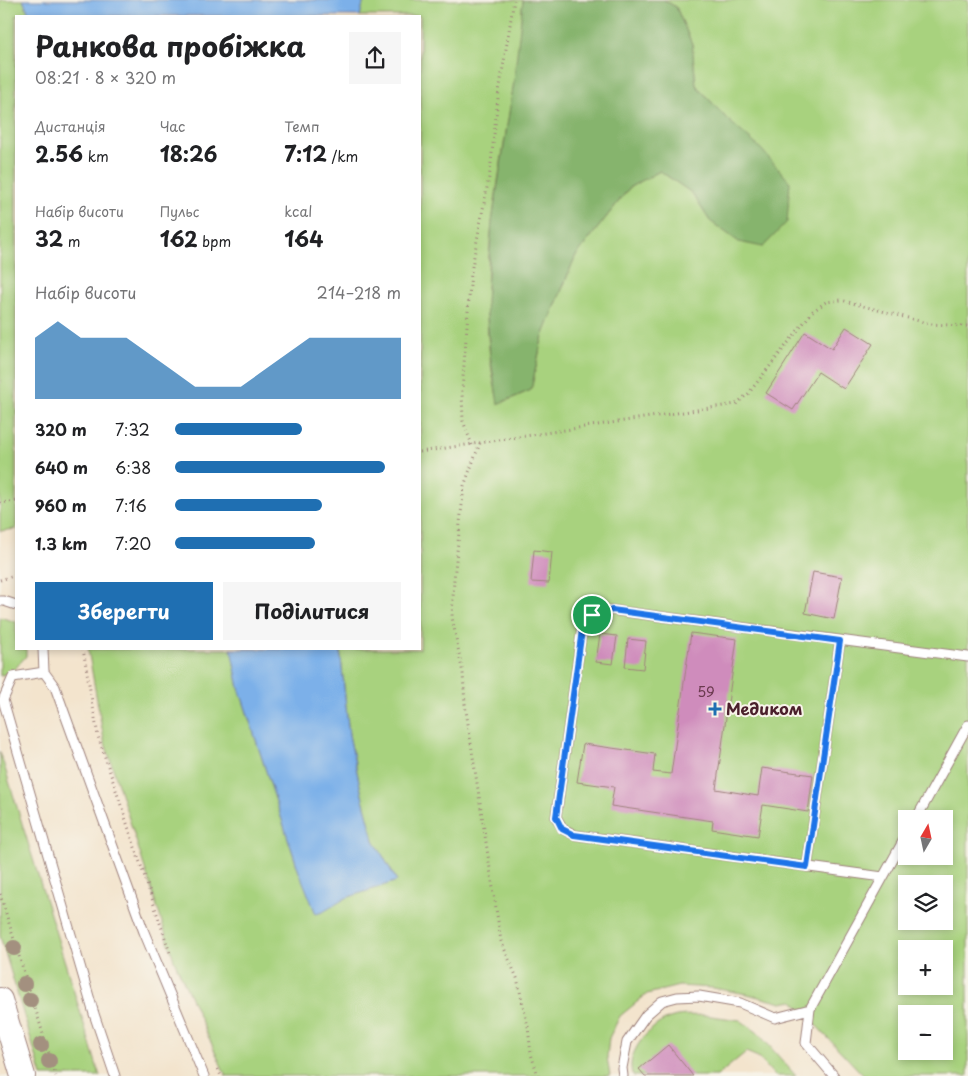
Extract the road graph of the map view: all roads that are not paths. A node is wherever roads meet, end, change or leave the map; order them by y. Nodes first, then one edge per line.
1 (0, 601) edge
2 (15, 605) edge
3 (840, 641) junction
4 (43, 650) edge
5 (968, 657) edge
6 (44, 672) junction
7 (968, 725) edge
8 (921, 810) edge
9 (898, 850) edge
10 (807, 867) junction
11 (883, 877) junction
12 (0, 1000) edge
13 (810, 1009) junction
14 (23, 1076) edge
15 (115, 1076) edge
16 (204, 1076) edge
17 (624, 1076) edge
18 (834, 1076) edge

1 - 2 lane
3 - 5 lane
3 - 10 lane
3 - 10 lane
4 - 6 lane
6 - 15 lane
6 - 16 lane
7 - 8 lane
9 - 11 lane
10 - 11 lane
11 - 13 lane
12 - 14 street
13 - 17 lane
13 - 18 lane

